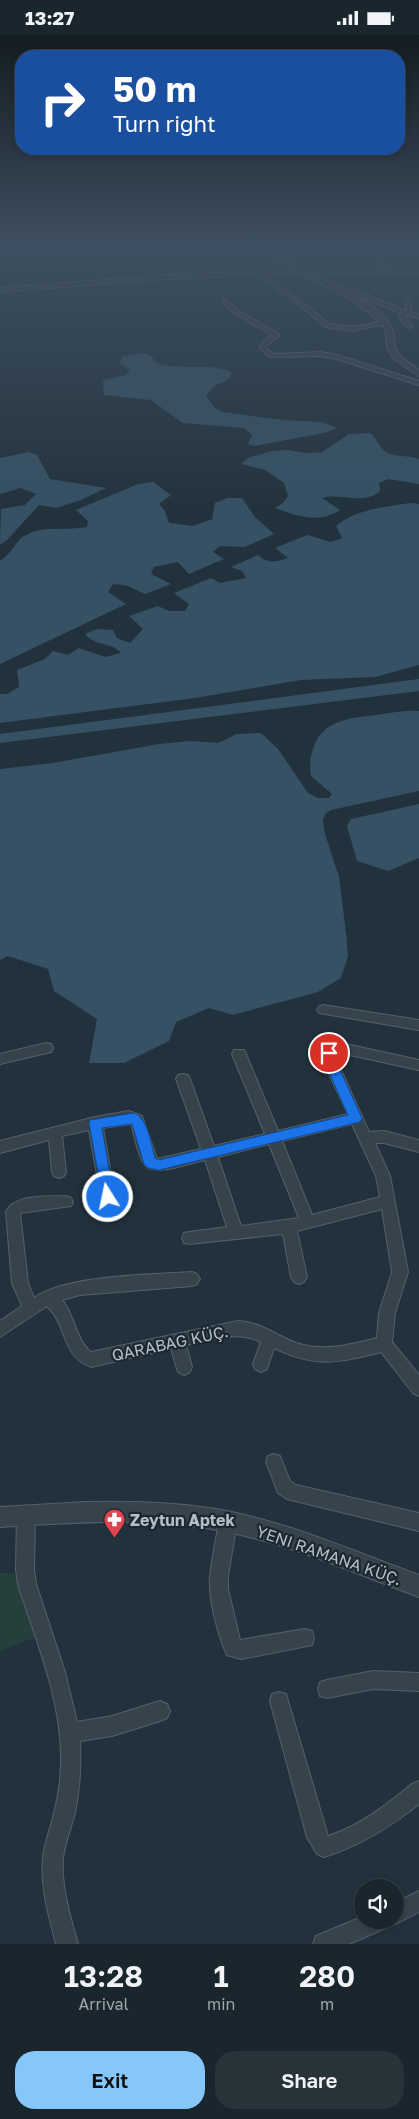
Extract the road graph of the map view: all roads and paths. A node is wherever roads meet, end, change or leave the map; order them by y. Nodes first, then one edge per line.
1 (273, 338) edge
2 (391, 338) edge
3 (419, 374) edge
4 (419, 383) edge
5 (323, 1010) dead end
6 (419, 1025) edge
7 (46, 1048) dead end
8 (239, 1054) dead end
9 (0, 1059) edge
10 (419, 1065) edge
11 (183, 1079) dead end
12 (356, 1118) junction
13 (95, 1123) junction
14 (55, 1132) junction
15 (274, 1138) junction
16 (366, 1138) junction
17 (419, 1146) edge
18 (0, 1147) edge
19 (210, 1153) junction
20 (59, 1172) dead end
21 (108, 1197) dead end
22 (388, 1201) junction
23 (66, 1202) dead end
24 (308, 1222) junction
25 (290, 1227) junction
26 (236, 1234) junction
27 (189, 1238) dead end
28 (299, 1277) dead end
29 (192, 1279) dead end
30 (47, 1297) junction
31 (30, 1308) junction
32 (0, 1330) edge
33 (270, 1338) junction
34 (177, 1340) junction
35 (384, 1344) junction
36 (260, 1364) dead end
37 (184, 1367) dead end
38 (419, 1388) edge
39 (274, 1462) dead end
40 (26, 1515) junction
41 (0, 1517) edge
42 (228, 1522) junction
43 (419, 1522) edge
44 (419, 1587) edge
45 (305, 1638) dead end
46 (419, 1682) edge
47 (327, 1689) dead end
48 (279, 1701) dead end
49 (160, 1711) dead end
50 (70, 1733) junction
51 (419, 1791) edge
52 (419, 1901) edge
53 (404, 1909) edge
54 (360, 1929) edge
55 (67, 1944) edge
56 (324, 1944) edge

1 - 4 street
2 - 3 street
5 - 6 street
7 - 9 street
8 - 15 street
10 - 12 street
11 - 19 street
12 - 15 street
12 - 16 street
13 - 14 street
13 - 19 street
13 - 21 street
14 - 18 street
14 - 20 street
15 - 19 street
15 - 24 street
16 - 17 street
16 - 22 street
19 - 26 street
22 - 24 street
22 - 35 street
23 - 31 street
24 - 25 street
25 - 26 street
25 - 28 street
26 - 27 street
29 - 30 street
30 - 31 street
30 - 34 street, QARABAĞ KÜÇ.
31 - 32 street
33 - 34 street, QARABAĞ KÜÇ.
33 - 35 street, QARABAĞ KÜÇ.
33 - 36 street
34 - 37 street
35 - 38 street
39 - 43 street
40 - 41 street, YENI RAMANA KÜÇ.
40 - 42 street, YENI RAMANA KÜÇ.
40 - 50 street
42 - 44 street, YENI RAMANA KÜÇ.
42 - 45 street
46 - 47 street
48 - 51 street
49 - 50 street
50 - 55 street
52 - 53 street
54 - 56 street

